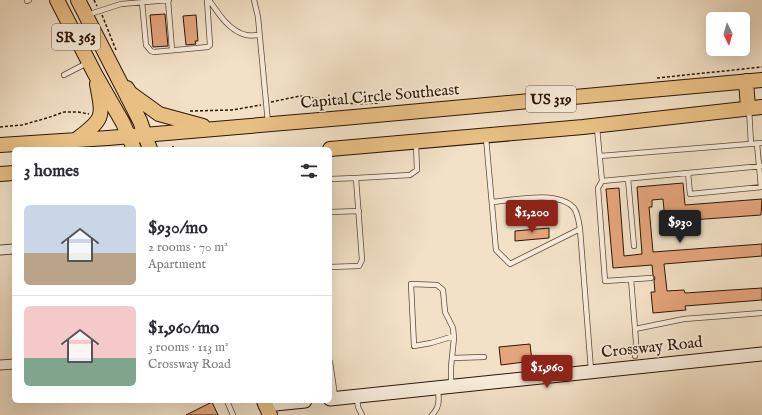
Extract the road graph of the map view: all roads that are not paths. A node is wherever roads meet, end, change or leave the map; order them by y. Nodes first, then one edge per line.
1 (57, 0) edge
2 (78, 0) edge
3 (169, 0) edge
4 (208, 0) edge
5 (254, 0) edge
6 (142, 2) junction
7 (86, 16) junction
8 (260, 35) junction
9 (172, 50) junction
10 (92, 68) junction
11 (114, 71) junction
12 (64, 75) dead end
13 (762, 80) edge
14 (746, 81) junction
15 (755, 107) edge
16 (268, 124) junction
17 (597, 126) junction
18 (213, 129) junction
19 (145, 134) junction
20 (129, 136) junction
21 (486, 136) junction
22 (77, 139) junction
23 (416, 142) junction
24 (757, 144) edge
25 (0, 145) edge
26 (133, 147) edge
27 (149, 147) edge
28 (332, 149) edge
29 (600, 156) junction
30 (760, 166) edge
31 (12, 173) edge
32 (688, 173) junction
33 (0, 174) edge
34 (356, 178) junction
35 (332, 179) edge
36 (628, 179) junction
37 (602, 181) junction
38 (762, 187) edge
39 (492, 202) junction
40 (359, 211) junction
41 (332, 212) edge
42 (580, 229) junction
43 (634, 246) dead end
44 (12, 249) edge
45 (0, 250) edge
46 (332, 267) edge
47 (651, 278) dead end
48 (631, 279) junction
49 (762, 313) edge
50 (635, 329) junction
51 (454, 336) junction
52 (762, 354) edge
53 (635, 356) dead end
54 (484, 357) dead end
55 (453, 358) junction
56 (12, 364) edge
57 (0, 365) edge
58 (591, 372) junction
59 (332, 386) edge
60 (445, 387) junction
61 (356, 396) junction
62 (333, 398) edge
63 (228, 403) edge
64 (285, 403) edge
65 (265, 405) edge
66 (435, 414) edge
67 (233, 415) edge
68 (362, 415) edge

1 - 10 main road, SR 363
2 - 7 main road, SR 363
3 - 6 lane
3 - 9 lane
4 - 8 lane
4 - 9 lane
5 - 8 lane
6 - 7 lane
6 - 9 lane
7 - 11 main road, SR 363
8 - 16 lane
10 - 12 lane
10 - 20 main road, SR 363
10 - 22 main road
11 - 18 main road
11 - 19 main road, SR 363
13 - 14 main road, Capital Circle Southeast / US 319
14 - 15 main road
14 - 16 main road, Capital Circle Southeast / US 319
15 - 17 main road, US 319
15 - 24 lane
16 - 18 main road, Capital Circle Southeast / US 319
17 - 21 main road, US 319
17 - 29 lane
18 - 19 main road, Capital Circle Southeast / US 319
19 - 20 main road, Capital Circle Southeast / US 319
19 - 27 main road, SR 363
20 - 22 main road, Capital Circle Southeast / US 319
20 - 26 main road, SR 363
21 - 23 main road, US 319
21 - 39 lane
22 - 25 main road, Capital Circle Southeast / US 319
23 - 28 main road, US 319
23 - 34 lane
24 - 29 lane
24 - 30 lane
29 - 37 lane
30 - 32 lane
30 - 38 lane
31 - 33 main road
32 - 36 lane
32 - 38 lane
34 - 35 lane
34 - 40 lane
36 - 37 lane
36 - 43 lane
37 - 48 lane
39 - 42 lane
39 - 42 lane
40 - 41 lane
40 - 46 lane
42 - 58 lane
44 - 45 street
47 - 48 lane
48 - 50 lane
49 - 50 lane
50 - 53 lane
51 - 51 lane
51 - 55 lane
52 - 58 street, Crossway Road
54 - 55 lane
55 - 60 lane
56 - 57 street
58 - 60 street, Crossway Road
59 - 62 lane
60 - 61 street, Crossway Road
60 - 66 lane
61 - 62 street, Crossway Road
61 - 68 lane
63 - 67 lane
64 - 65 street

